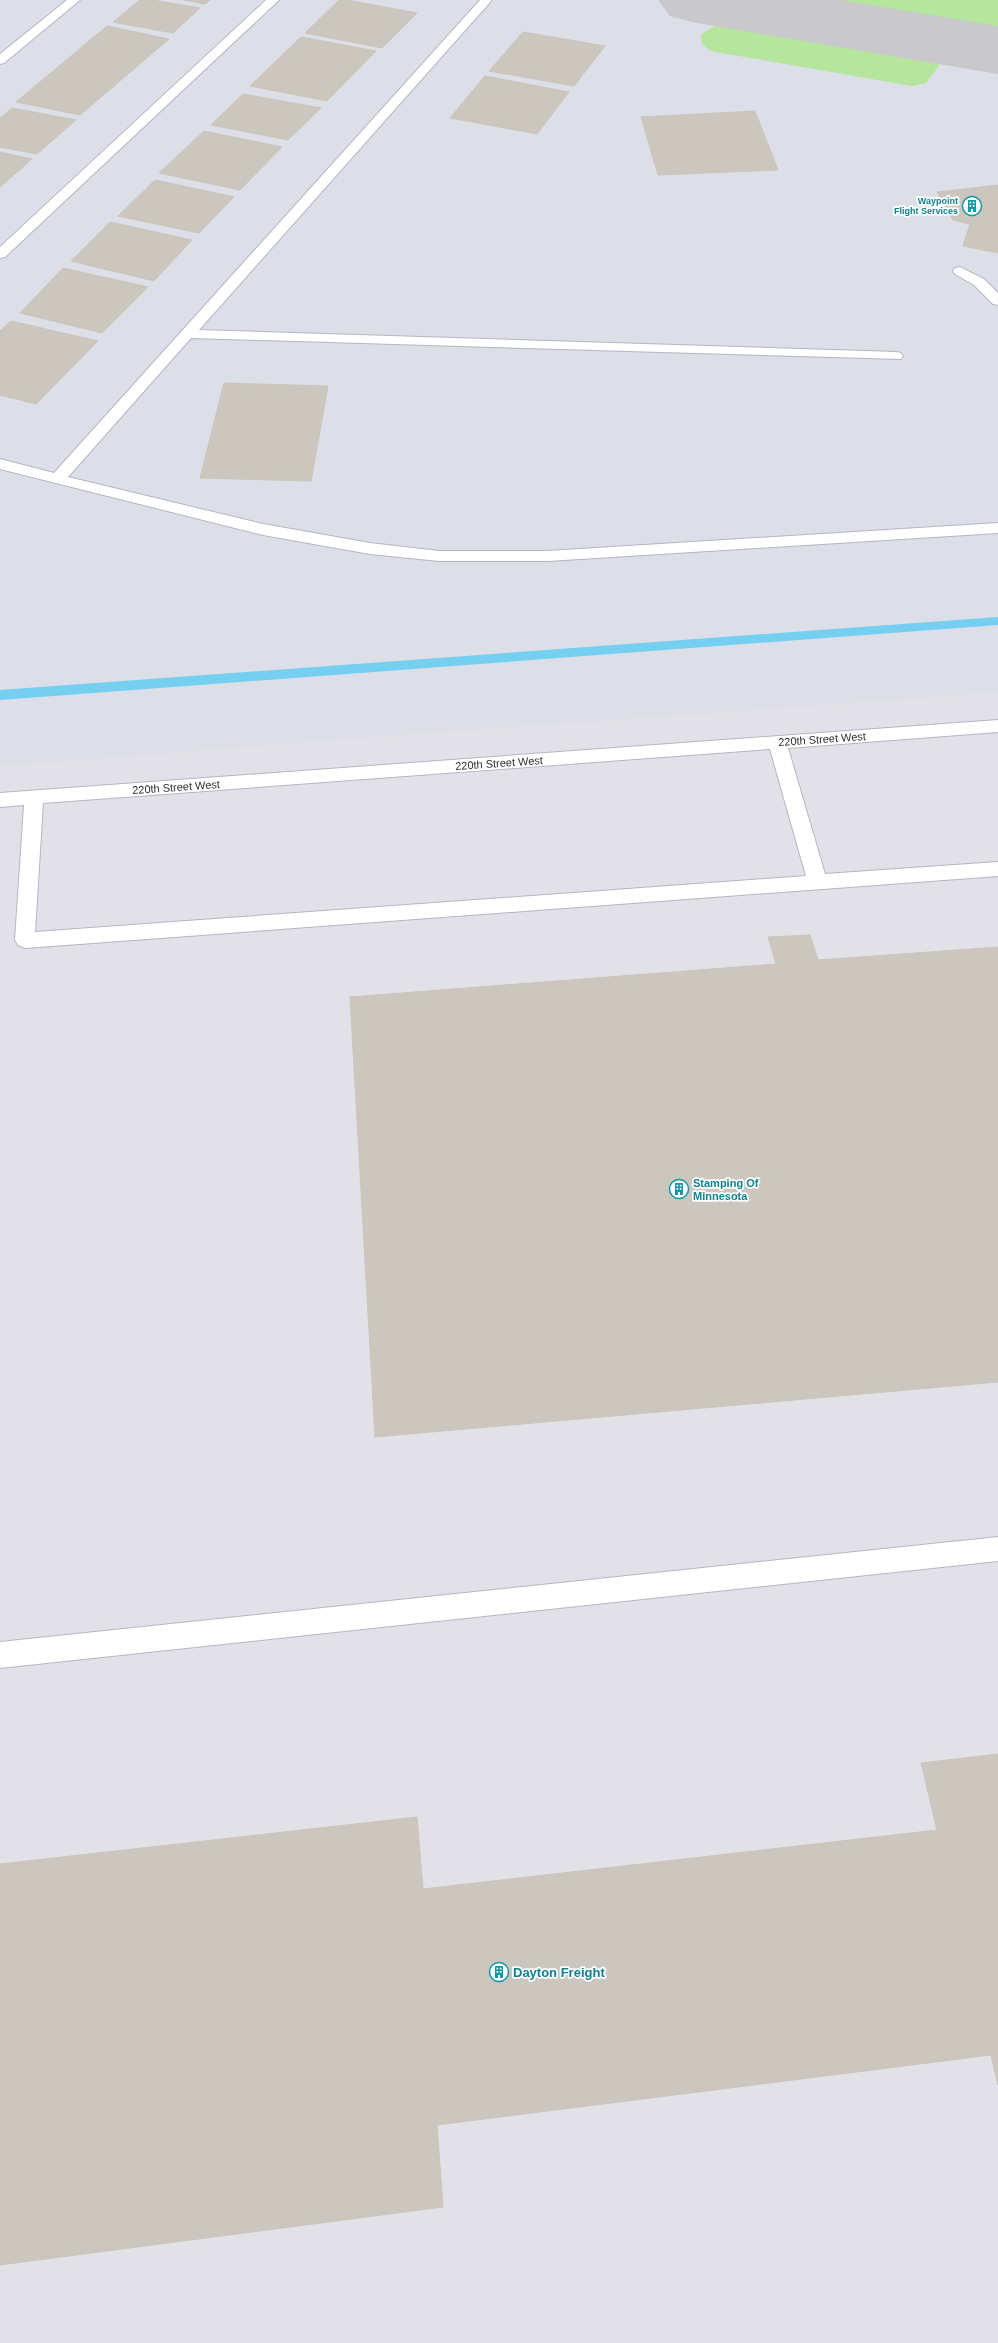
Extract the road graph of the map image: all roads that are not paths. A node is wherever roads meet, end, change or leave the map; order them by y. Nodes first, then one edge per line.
1 (74, 0) edge
2 (273, 0) edge
3 (486, 0) edge
4 (0, 60) edge
5 (0, 254) edge
6 (960, 271) dead end
7 (998, 300) edge
8 (187, 334) junction
9 (896, 356) dead end
10 (0, 464) edge
11 (58, 479) junction
12 (998, 528) edge
13 (998, 726) edge
14 (777, 743) junction
15 (34, 797) junction
16 (0, 800) edge
17 (998, 870) edge
18 (818, 882) junction
19 (998, 1549) edge
20 (0, 1655) edge

1 - 4 street
2 - 5 street
3 - 8 street
6 - 7 street
8 - 9 street
8 - 11 street
10 - 11 street
11 - 12 street
13 - 14 street, 220th Street West
14 - 15 street, 220th Street West
14 - 18 street
15 - 16 street, 220th Street West
15 - 18 street
17 - 18 street
19 - 20 street

